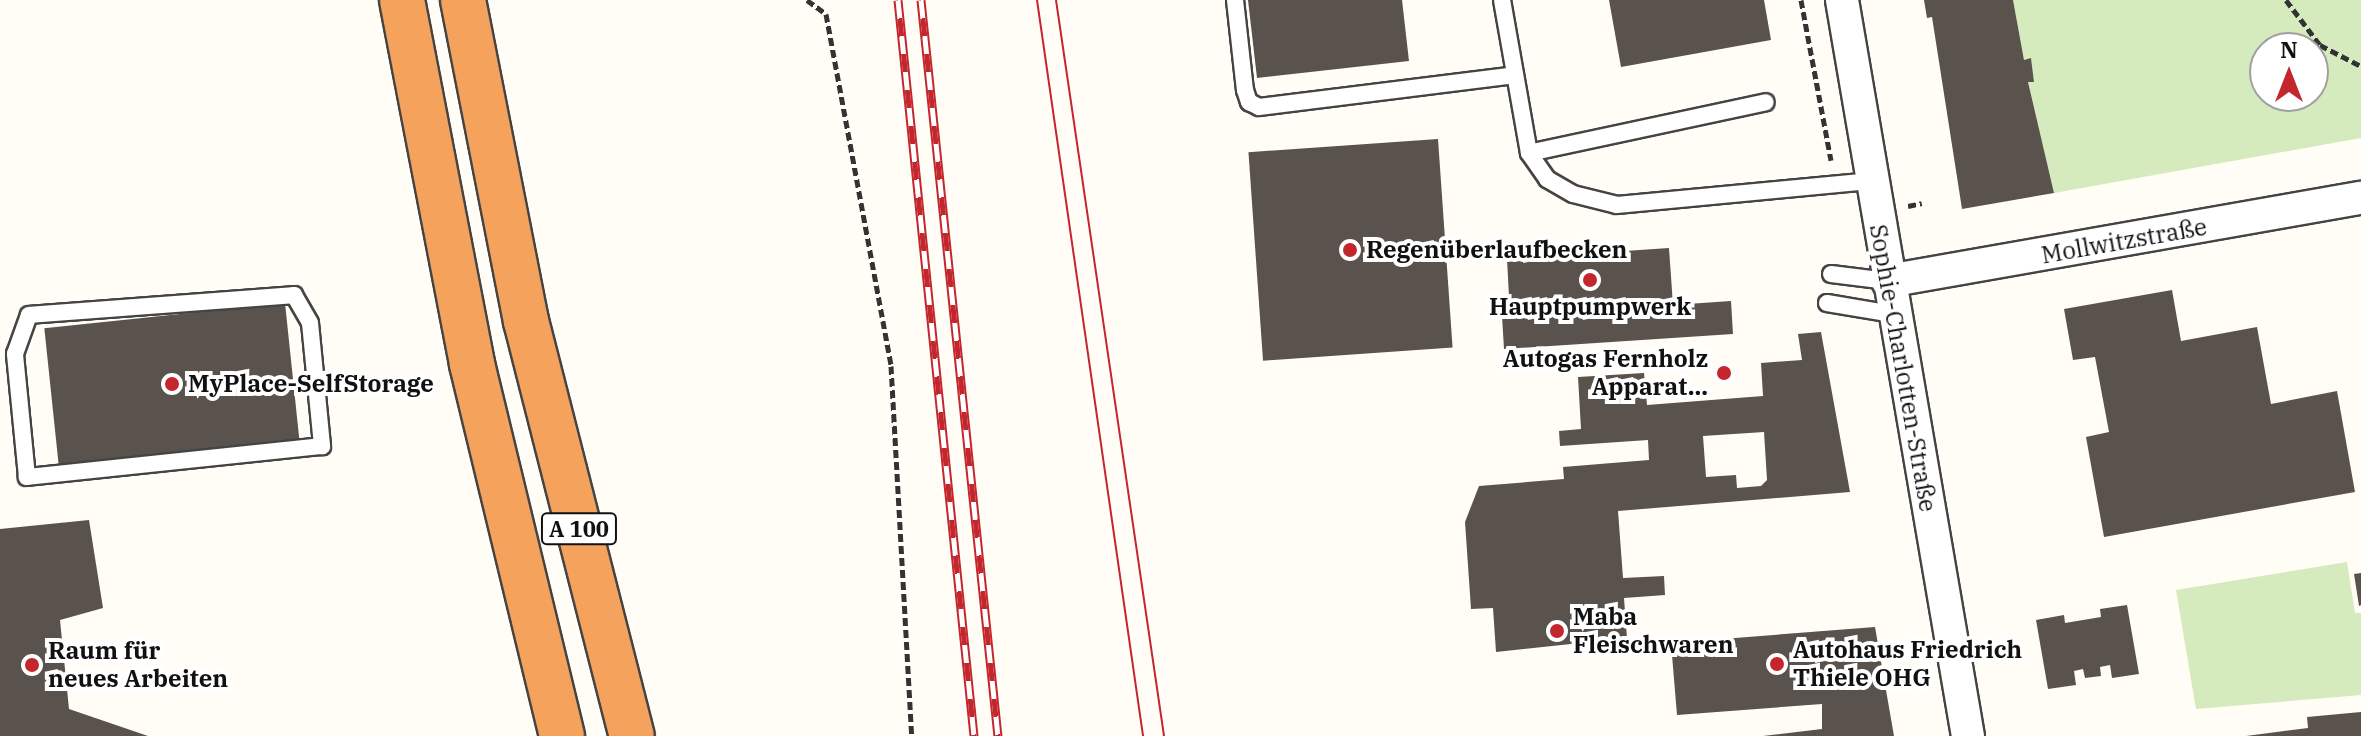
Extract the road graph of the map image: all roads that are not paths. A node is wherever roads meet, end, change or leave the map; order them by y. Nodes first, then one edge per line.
1 (402, 0) edge
2 (463, 0) edge
3 (1235, 0) edge
4 (1502, 0) edge
5 (1842, 0) edge
6 (1515, 75) junction
7 (1766, 102) dead end
8 (1529, 153) junction
9 (1872, 181) junction
10 (2361, 198) edge
11 (1831, 274) dead end
12 (1888, 281) junction
13 (1827, 303) dead end
14 (1893, 314) junction
15 (8, 355) edge
16 (562, 736) edge
17 (632, 736) edge
18 (1968, 736) edge

1 - 16 highway, A 100
2 - 17 highway, A 100
3 - 6 lane
4 - 6 lane
5 - 9 street, Sophie-Charlotten-Straße
6 - 8 lane
7 - 8 lane
8 - 9 lane
9 - 12 street, Sophie-Charlotten-Straße
10 - 12 street, Mollwitzstraße
11 - 12 lane
12 - 14 street, Sophie-Charlotten-Straße
13 - 14 lane
14 - 18 street, Sophie-Charlotten-Straße
15 - 15 lane

